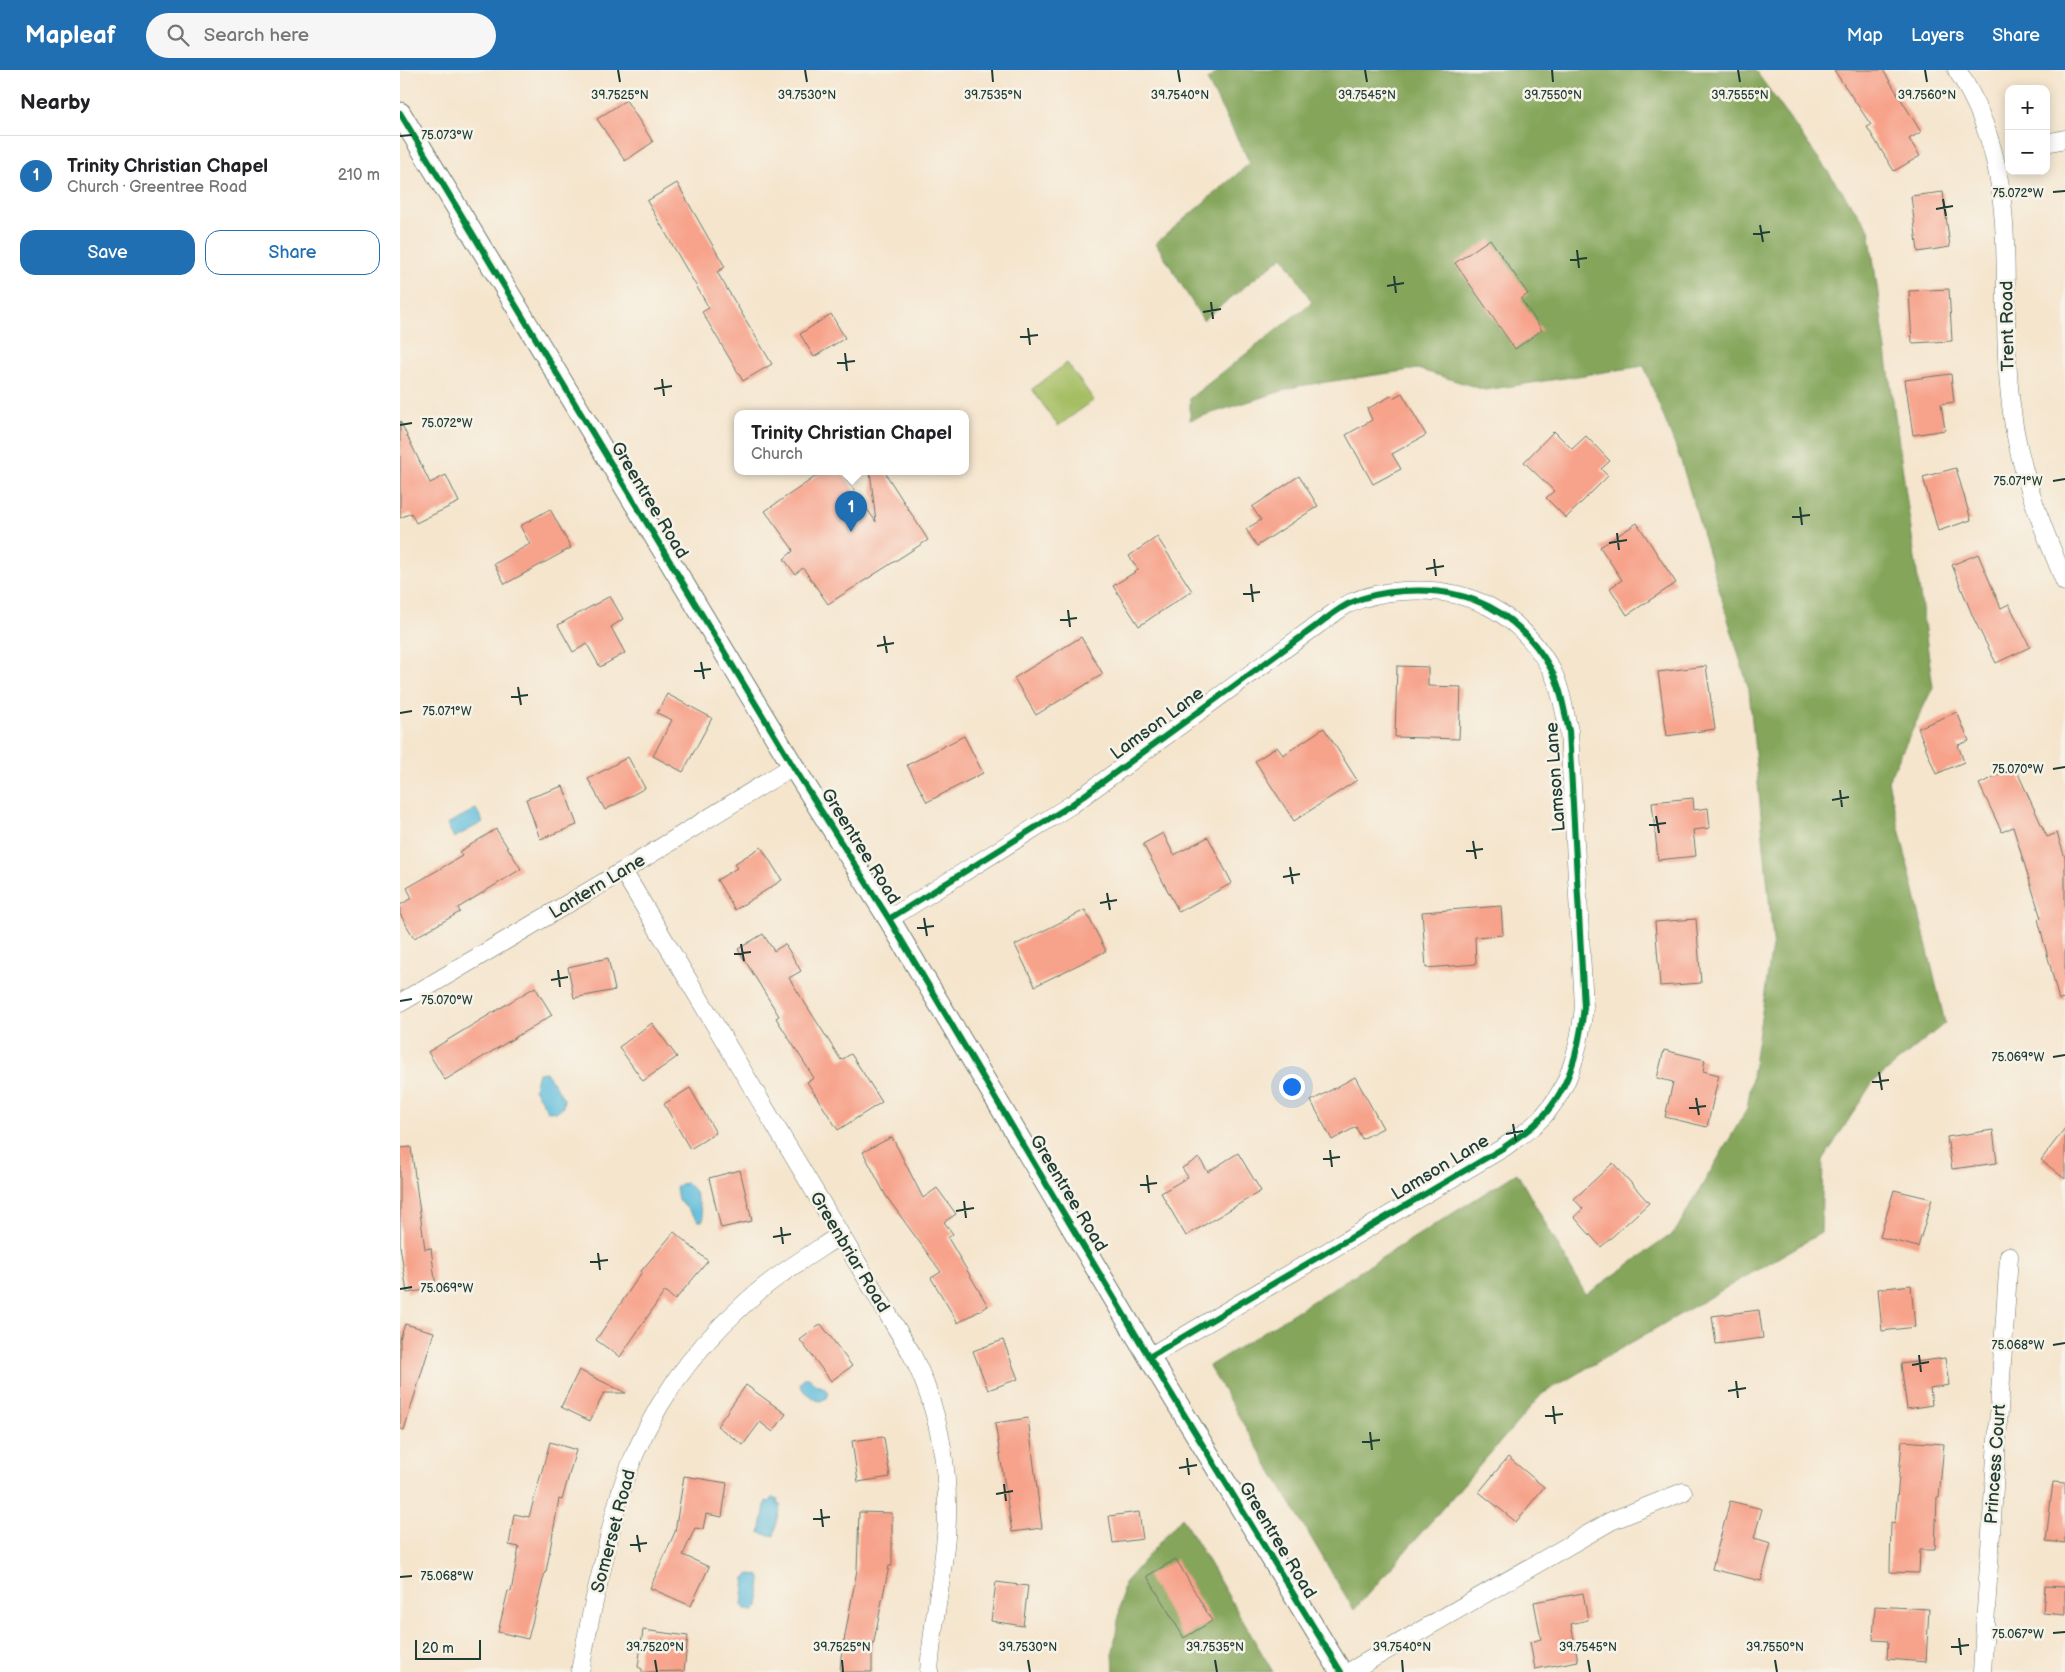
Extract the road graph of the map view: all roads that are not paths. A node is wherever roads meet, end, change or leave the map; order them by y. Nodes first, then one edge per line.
1 (1957, 70) edge
2 (400, 113) edge
3 (2065, 139) edge
4 (2050, 143) edge
5 (2002, 155) edge
6 (2065, 582) edge
7 (793, 766) junction
8 (622, 871) junction
9 (889, 919) junction
10 (400, 1003) edge
11 (840, 1235) junction
12 (2009, 1256) dead end
13 (1149, 1357) junction
14 (1683, 1492) dead end
15 (580, 1672) edge
16 (929, 1672) edge
17 (1341, 1672) edge
18 (1349, 1672) edge
19 (1982, 1672) edge

1 - 5 street, Trent Road
2 - 7 street, Greentree Road
3 - 4 street
5 - 6 street, Trent Road
7 - 8 street, Lantern Lane
7 - 9 street, Greentree Road
8 - 10 street, Lantern Lane
8 - 11 street, Greenbriar Road
9 - 13 street, Greentree Road
9 - 13 street, Lamson Lane
11 - 15 street, Somerset Road
11 - 16 street, Greenbriar Road
12 - 19 street, Princess Court
13 - 17 street, Greentree Road
14 - 18 street

